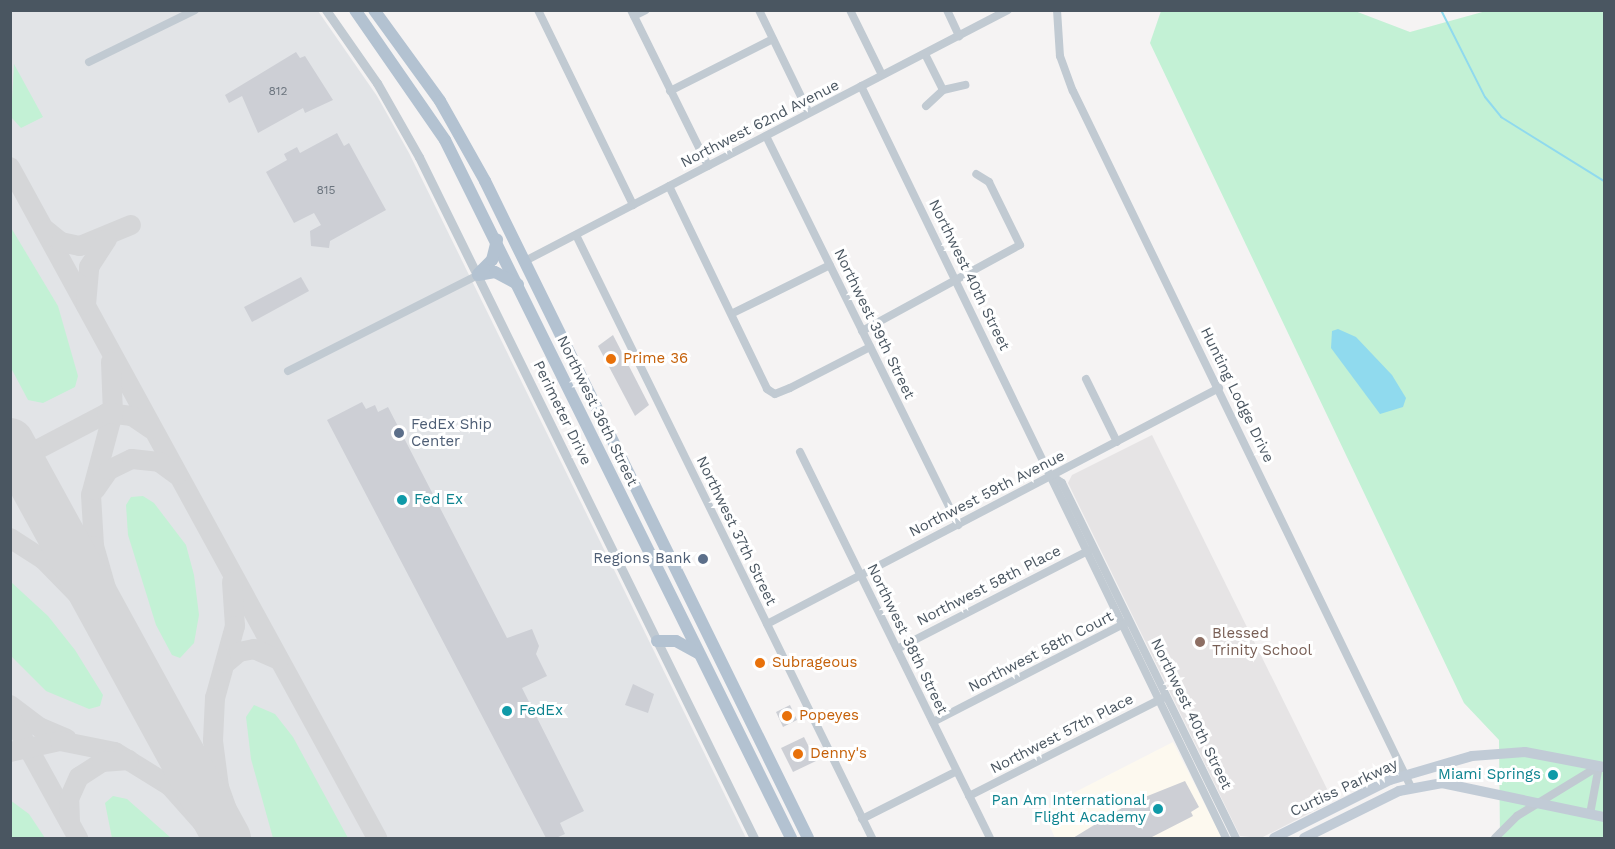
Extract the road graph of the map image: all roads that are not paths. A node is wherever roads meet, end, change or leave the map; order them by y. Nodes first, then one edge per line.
1 (195, 10) edge
2 (326, 10) edge
3 (355, 10) edge
4 (375, 10) edge
5 (538, 10) edge
6 (646, 10) edge
7 (759, 10) edge
8 (850, 10) edge
9 (947, 10) edge
10 (1008, 10) edge
11 (1057, 10) edge
12 (633, 14) edge
13 (959, 36) junction
14 (773, 39) junction
15 (925, 54) junction
16 (89, 62) dead end
17 (882, 75) junction
18 (965, 85) dead end
19 (861, 86) junction
20 (943, 90) junction
21 (670, 91) junction
22 (443, 106) junction
23 (926, 106) dead end
24 (809, 113) junction
25 (430, 115) junction
26 (766, 136) junction
27 (708, 166) junction
28 (976, 174) dead end
29 (669, 186) junction
30 (633, 205) junction
31 (576, 235) junction
32 (497, 240) junction
33 (525, 261) junction
34 (830, 265) junction
35 (478, 275) junction
36 (956, 279) junction
37 (518, 284) junction
38 (733, 314) junction
39 (862, 331) junction
40 (870, 347) junction
41 (288, 371) dead end
42 (1086, 379) dead end
43 (1219, 388) junction
44 (1117, 442) junction
45 (800, 452) dead end
46 (621, 457) junction
47 (607, 464) junction
48 (1052, 477) junction
49 (958, 525) junction
50 (1094, 548) junction
51 (1086, 552) junction
52 (860, 575) junction
53 (677, 609) junction
54 (700, 618) junction
55 (1130, 621) junction
56 (766, 624) junction
57 (1122, 626) junction
58 (657, 641) junction
59 (694, 642) junction
60 (897, 648) junction
61 (700, 654) junction
62 (1167, 696) junction
63 (1158, 700) junction
64 (933, 723) junction
65 (739, 732) junction
66 (762, 744) junction
67 (1602, 767) edge
68 (957, 771) junction
69 (1407, 774) junction
70 (1411, 787) junction
71 (769, 795) junction
72 (969, 796) junction
73 (1541, 802) junction
74 (1590, 814) junction
75 (1605, 817) edge
76 (862, 819) junction
77 (754, 838) edge
78 (791, 838) edge
79 (803, 838) edge
80 (808, 838) edge
81 (872, 838) edge
82 (990, 838) edge
83 (1226, 838) edge
84 (1236, 838) edge
85 (1274, 838) edge
86 (1304, 838) edge
87 (1495, 838) edge

1 - 16 street
2 - 35 street, Perimeter Drive
3 - 25 main road, Northwest 36th Street
4 - 22 main road, Northwest 36th Street
5 - 30 street
6 - 12 street
7 - 14 street
8 - 17 street
9 - 13 street
10 - 13 street, Northwest 62nd Avenue
11 - 43 street, Hunting Lodge Drive
12 - 21 street
13 - 15 street, Northwest 62nd Avenue
14 - 21 street
14 - 24 street
15 - 17 street, Northwest 62nd Avenue
15 - 20 street
17 - 19 street, Northwest 62nd Avenue
18 - 20 street
19 - 24 street, Northwest 62nd Avenue
19 - 36 street, Northwest 40th Street
20 - 23 street
21 - 27 street
22 - 25 main road
22 - 33 main road, Northwest 36th Street
24 - 26 street, Northwest 62nd Avenue
25 - 32 main road, Northwest 36th Street
26 - 27 street, Northwest 62nd Avenue
26 - 34 street, Northwest 39th Street
27 - 29 street, Northwest 62nd Avenue
28 - 36 street
29 - 30 street, Northwest 62nd Avenue
29 - 38 street
30 - 31 street, Northwest 62nd Avenue
31 - 33 street, Northwest 62nd Avenue
31 - 56 street, Northwest 37th Street
32 - 35 main road
32 - 37 main road, Northwest 36th Street
33 - 46 main road, Northwest 36th Street
34 - 38 street
34 - 39 street, Northwest 39th Street
35 - 37 main road
35 - 41 street
35 - 58 street, Perimeter Drive
36 - 39 street
36 - 48 street, Northwest 40th Street
37 - 47 main road, Northwest 36th Street
38 - 40 street
39 - 40 street, Northwest 39th Street
40 - 49 street, Northwest 39th Street
42 - 44 street
43 - 44 street, Northwest 59th Avenue
43 - 69 street, Hunting Lodge Drive
44 - 48 street, Northwest 59th Avenue
45 - 52 street, Northwest 38th Street
46 - 47 main road
46 - 54 main road, Northwest 36th Street
47 - 53 main road, Northwest 36th Street
48 - 49 street, Northwest 59th Avenue
48 - 50 street, Northwest 40th Street
48 - 51 street, Northwest 40th Street
49 - 52 street, Northwest 59th Avenue
50 - 51 street, Northwest 58th Place
50 - 55 street, Northwest 40th Street
51 - 57 street, Northwest 40th Street
51 - 60 street, Northwest 58th Place
52 - 56 street, Northwest 59th Avenue
52 - 60 street, Northwest 38th Street
53 - 54 main road
53 - 59 main road, Northwest 36th Street
54 - 59 main road
54 - 66 main road, Northwest 36th Street
55 - 57 street, Northwest 58th Court
55 - 62 street, Northwest 40th Street
56 - 76 street, Northwest 37th Street
57 - 63 street, Northwest 40th Street
57 - 64 street, Northwest 58th Court
58 - 61 main road
58 - 77 street, Perimeter Drive
59 - 61 main road, Northwest 36th Street
60 - 64 street, Northwest 38th Street
61 - 65 main road, Northwest 36th Street
62 - 63 street, Northwest 57th Place
62 - 84 street, Northwest 40th Street
63 - 72 street, Northwest 57th Place
63 - 83 street, Northwest 40th Street
64 - 68 street, Northwest 38th Street
65 - 66 main road
65 - 71 main road, Northwest 36th Street
66 - 80 main road, Northwest 36th Street
67 - 69 main road, Curtiss Parkway
67 - 73 street
67 - 74 street
68 - 72 street, Northwest 38th Street
68 - 76 street
69 - 70 street, Hunting Lodge Drive
69 - 85 main road, Curtiss Parkway
70 - 73 main road, Curtiss Parkway
70 - 86 main road, Curtiss Parkway
71 - 78 main road, Northwest 36th Street
71 - 79 main road
72 - 82 street, Northwest 38th Street
73 - 74 main road, Curtiss Parkway
73 - 87 street
74 - 75 main road, Curtiss Parkway
76 - 81 street, Northwest 37th Street

